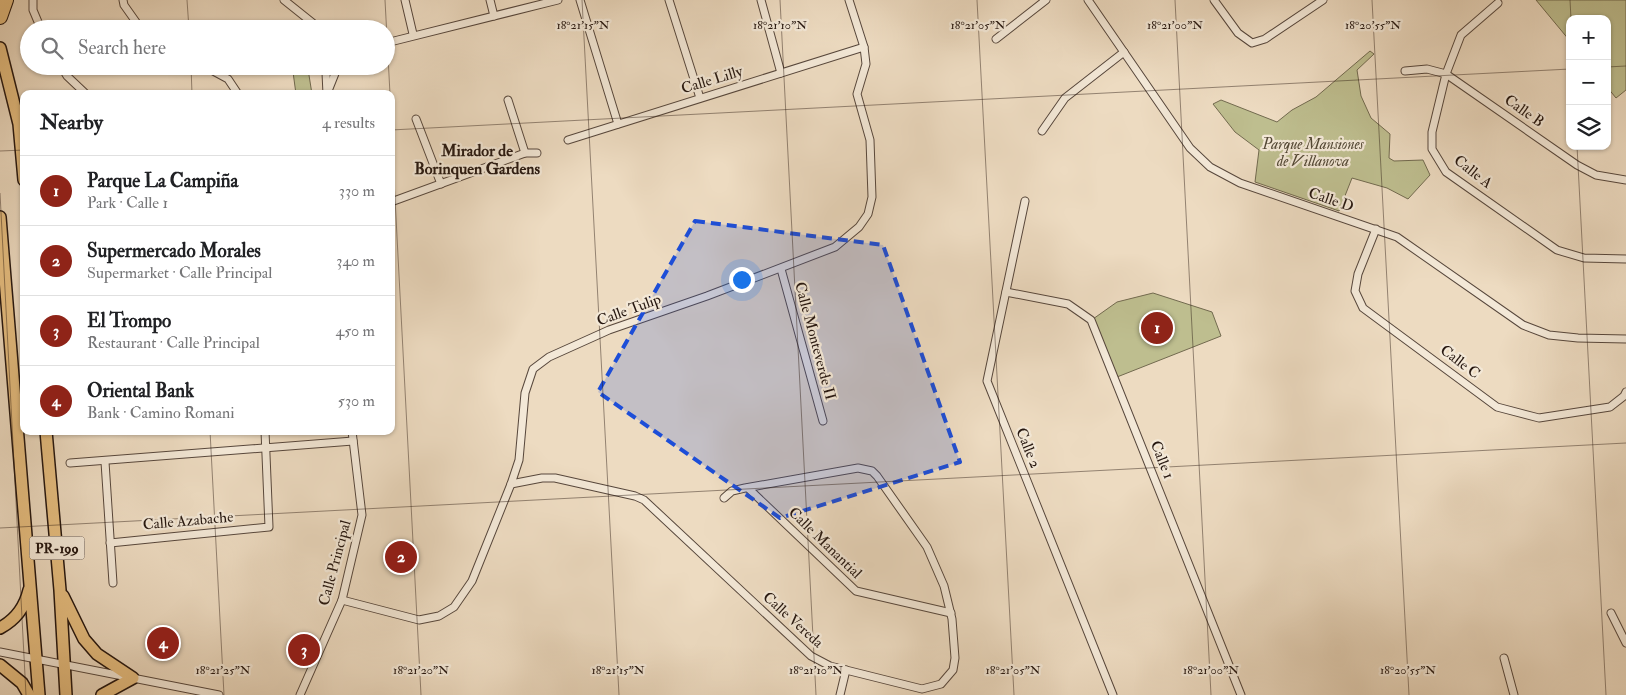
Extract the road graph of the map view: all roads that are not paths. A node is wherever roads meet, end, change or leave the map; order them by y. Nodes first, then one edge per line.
1 (6, 0) edge
2 (33, 0) edge
3 (123, 0) edge
4 (284, 0) edge
5 (405, 0) edge
6 (490, 0) edge
7 (558, 0) edge
8 (580, 0) edge
9 (669, 0) edge
10 (761, 0) edge
11 (849, 0) edge
12 (1046, 0) edge
13 (1088, 0) edge
14 (1214, 0) edge
15 (1323, 0) edge
16 (1498, 3) dead end
17 (494, 16) junction
18 (0, 17) edge
19 (37, 20) edge
20 (135, 20) edge
21 (309, 20) edge
22 (414, 34) junction
23 (395, 39) edge
24 (996, 39) dead end
25 (864, 47) junction
26 (0, 48) edge
27 (1124, 52) junction
28 (1405, 70) dead end
29 (782, 73) junction
30 (1446, 74) junction
31 (66, 75) edge
32 (221, 75) edge
33 (326, 75) edge
34 (335, 75) edge
35 (82, 90) edge
36 (235, 90) edge
37 (328, 90) edge
38 (329, 90) edge
39 (700, 98) junction
40 (508, 100) dead end
41 (416, 120) dead end
42 (618, 124) junction
43 (1042, 131) dead end
44 (20, 135) edge
45 (568, 140) dead end
46 (537, 152) dead end
47 (525, 153) junction
48 (1626, 180) edge
49 (441, 184) junction
50 (395, 201) edge
51 (1025, 201) dead end
52 (0, 217) edge
53 (1376, 229) junction
54 (1626, 259) edge
55 (781, 269) junction
56 (1006, 292) junction
57 (1626, 339) edge
58 (1626, 392) edge
59 (823, 422) dead end
60 (46, 435) edge
61 (265, 435) edge
62 (352, 435) edge
63 (353, 441) junction
64 (266, 449) junction
65 (104, 462) junction
66 (70, 463) dead end
67 (511, 484) junction
68 (748, 488) junction
69 (724, 498) dead end
70 (110, 543) junction
71 (30, 581) junction
72 (113, 583) dead end
73 (60, 590) junction
74 (342, 600) junction
75 (950, 613) junction
76 (1610, 613) dead end
77 (0, 628) edge
78 (1626, 643) edge
79 (0, 652) edge
80 (1504, 658) dead end
81 (37, 659) junction
82 (58, 663) junction
83 (0, 665) edge
84 (846, 670) junction
85 (133, 678) junction
86 (29, 695) edge
87 (39, 695) edge
88 (66, 695) edge
89 (102, 695) edge
90 (219, 695) edge
91 (300, 695) edge
92 (840, 695) edge
93 (1113, 695) edge
94 (1241, 695) edge
95 (1514, 695) edge

1 - 18 highway
2 - 19 street
3 - 20 street
4 - 21 street
5 - 22 street
6 - 17 street
7 - 17 street
8 - 42 street
9 - 39 street
10 - 29 street
11 - 25 street, Calle Tulip
12 - 24 street
13 - 27 street, Calle D
14 - 15 street
16 - 30 street, Calle A
17 - 22 street
22 - 23 street
25 - 29 street, Calle Lilly
25 - 55 street, Calle Tulip
26 - 44 main road
27 - 43 street
27 - 53 street, Calle D
28 - 30 street, Calle B
29 - 39 street, Calle Lilly
30 - 48 street, Calle B
30 - 54 street, Calle A
31 - 35 street
32 - 36 street
33 - 37 street
34 - 38 street
39 - 42 street, Calle Lilly
40 - 47 street
41 - 49 street
42 - 45 street, Calle Lilly
46 - 47 street
47 - 49 street
49 - 50 street
51 - 56 street, Calle 2
52 - 71 main road, PR-199
53 - 57 street, Calle D
53 - 58 street, Calle C
55 - 59 street, Calle Monteverde II
55 - 67 street, Calle Tulip
56 - 93 street, Calle 2
56 - 94 street, Calle 1
60 - 73 main road, PR-199
61 - 64 street
62 - 63 street, Calle Principal
63 - 64 street
63 - 74 street, Calle Principal
64 - 65 street
64 - 70 street, Calle Azabache
65 - 66 street
65 - 70 street
67 - 74 street, Calle Tulip
67 - 84 street, Calle Vereda
68 - 69 street, Calle Vereda
68 - 75 street, Calle Manantial
68 - 75 street, Calle Vereda
70 - 72 street
71 - 77 main road
71 - 81 main road, PR-199
73 - 82 main road, PR-199
73 - 85 main road
74 - 91 street, Calle Principal
75 - 84 street, Calle Vereda
76 - 78 street
79 - 81 street
80 - 95 street
81 - 82 street
81 - 87 main road, PR-199
82 - 85 street
82 - 88 main road, PR-199
83 - 86 main road
84 - 92 street
85 - 89 main road
85 - 90 street

